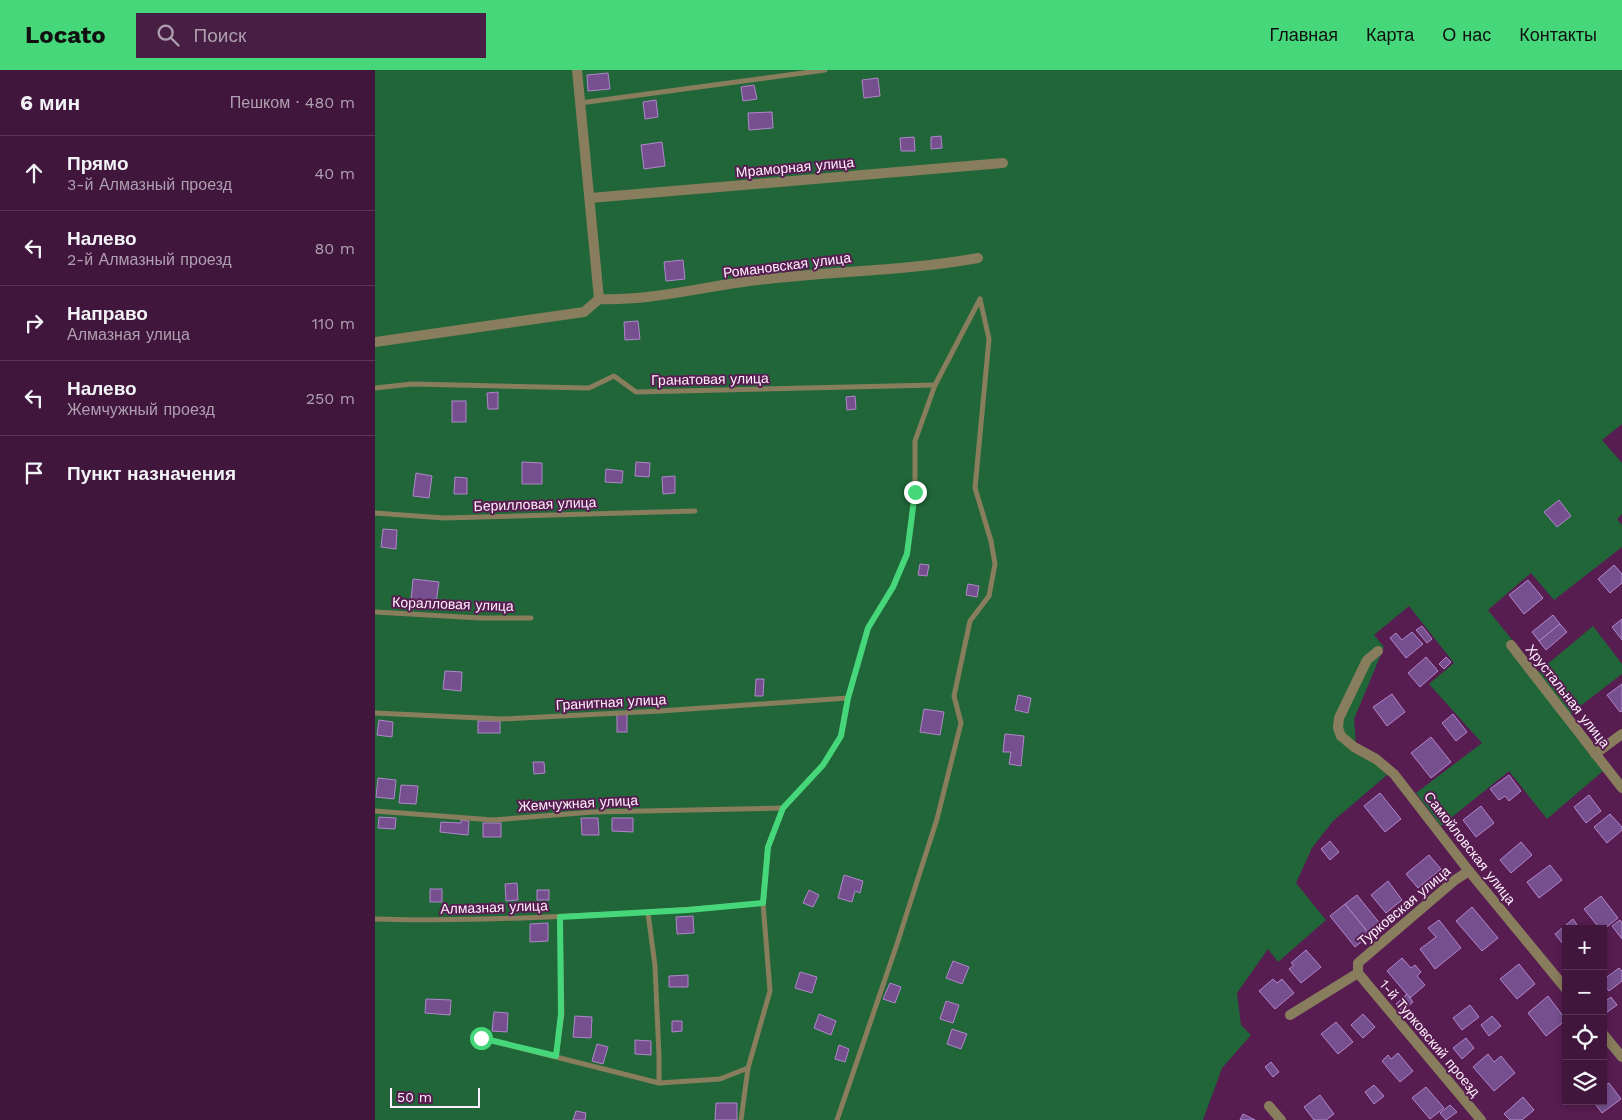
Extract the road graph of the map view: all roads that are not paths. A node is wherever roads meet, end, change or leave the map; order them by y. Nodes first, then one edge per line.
1 (577, 70) edge
2 (825, 70) edge
3 (579, 103) junction
4 (1003, 163) dead end
5 (589, 198) junction
6 (978, 258) dead end
7 (599, 299) junction
8 (375, 342) edge
9 (935, 385) junction
10 (375, 388) edge
11 (695, 511) dead end
12 (375, 513) edge
13 (375, 612) edge
14 (531, 618) dead end
15 (1511, 645) dead end
16 (1378, 651) dead end
17 (848, 698) junction
18 (375, 713) edge
19 (1622, 734) edge
20 (1595, 754) junction
21 (1622, 788) edge
22 (783, 808) junction
23 (375, 811) edge
24 (1469, 871) junction
25 (763, 903) junction
26 (648, 912) junction
27 (560, 917) junction
28 (375, 918) edge
29 (1358, 974) junction
30 (1562, 984) edge
31 (1290, 1016) dead end
32 (481, 1038) dead end
33 (1607, 1039) edge
34 (556, 1056) junction
35 (1622, 1057) edge
36 (748, 1068) junction
37 (659, 1083) junction
38 (1269, 1106) dead end
39 (741, 1120) edge
40 (837, 1120) edge
41 (1281, 1120) edge
42 (1481, 1120) edge

1 - 3 street
2 - 3 lane
3 - 5 street
4 - 5 street, Мраморная улица
5 - 7 street
6 - 7 street, Романовская улица
7 - 8 street
9 - 10 lane, Гранатовая улица
9 - 17 lane
9 - 40 lane
11 - 12 lane, Берилловая улица
13 - 14 lane, Коралловая улица
15 - 20 street, Хрустальная улица
16 - 24 street, Самойловская улица
17 - 18 lane, Гранитная улица
17 - 22 lane
19 - 20 street
20 - 21 street, Хрустальная улица
22 - 23 lane, Жемчужная улица
22 - 25 lane
24 - 29 street, Турковская улица
24 - 30 street, Самойловская улица
25 - 26 lane, Алмазная улица
25 - 36 lane
26 - 27 lane, Алмазная улица
26 - 37 lane
27 - 28 lane, Алмазная улица
27 - 34 lane
29 - 31 street
29 - 42 street, 1-й Турковский проезд
32 - 34 lane
33 - 35 street
34 - 37 lane
36 - 37 lane
36 - 39 lane
38 - 41 street

